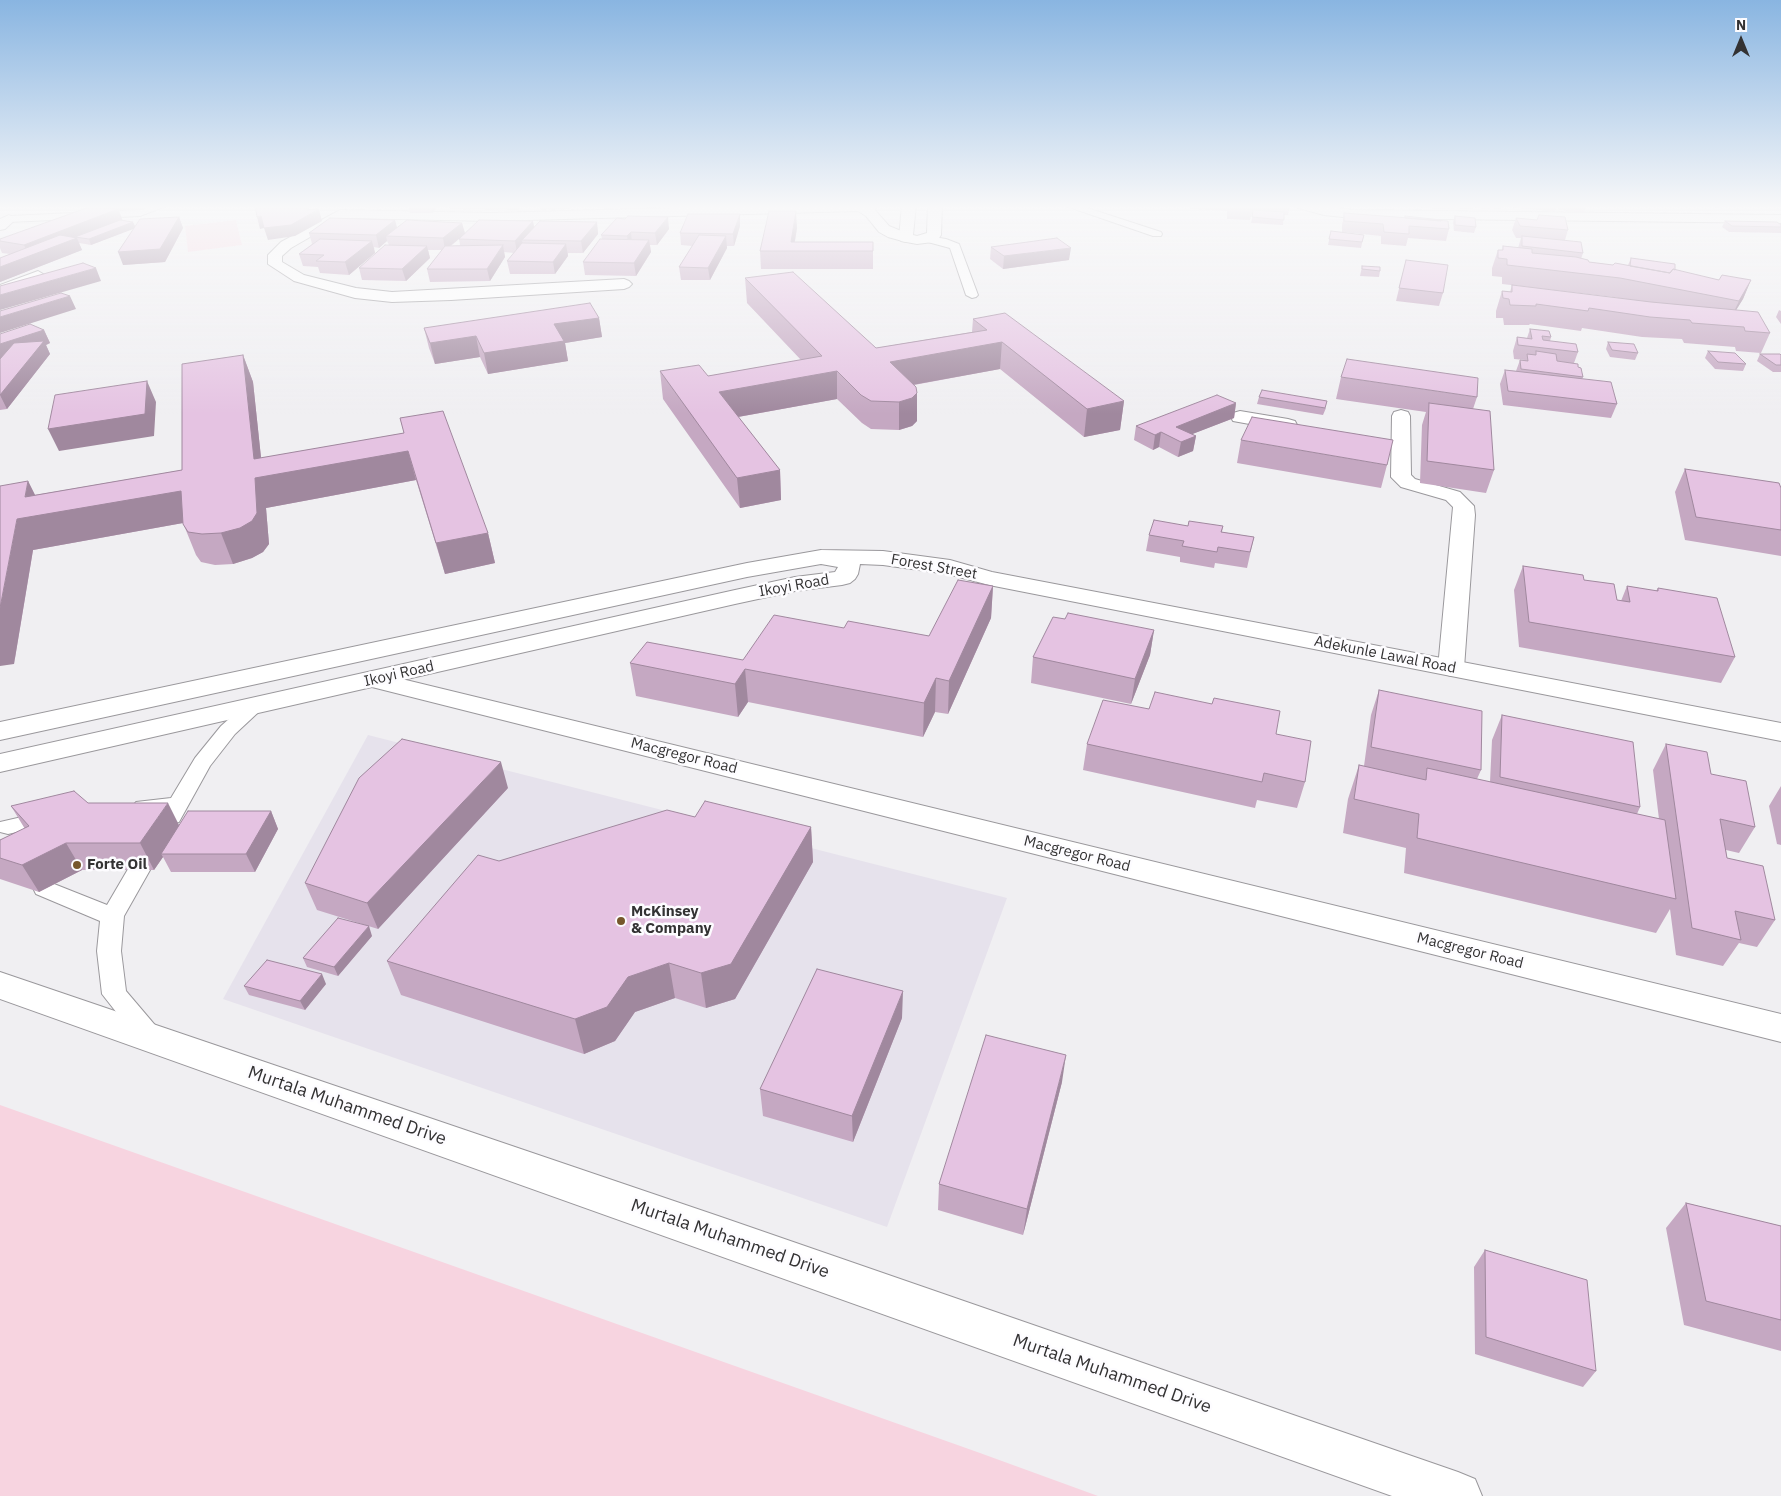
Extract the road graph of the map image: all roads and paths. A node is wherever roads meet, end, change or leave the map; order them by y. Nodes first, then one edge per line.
1 (36, 275) edge
2 (294, 275) edge
3 (965, 275) edge
4 (624, 284) dead end
5 (0, 289) edge
6 (972, 295) dead end
7 (1401, 416) dead end
8 (1240, 417) dead end
9 (1306, 428) edge
10 (822, 557) junction
11 (842, 578) junction
12 (989, 578) junction
13 (1451, 668) junction
14 (373, 680) junction
15 (255, 706) junction
16 (0, 731) edge
17 (1781, 732) edge
18 (0, 763) edge
19 (177, 805) junction
20 (124, 808) edge
21 (70, 813) edge
22 (165, 829) edge
23 (4, 832) edge
24 (139, 870) dead end
25 (44, 888) dead end
26 (112, 916) junction
27 (0, 985) edge
28 (1781, 1028) edge
29 (151, 1038) junction
30 (1458, 1496) edge

1 - 5 lane
2 - 4 street
3 - 6 lane
7 - 13 street
8 - 9 street
10 - 11 street, Ikoyi Road
10 - 12 street, Forest Street
10 - 16 street, Ikoyi Road
11 - 12 street, Forest Street
11 - 14 street, Ikoyi Road
12 - 13 street, Adekunle Lawal Road
13 - 17 street, Adekunle Lawal Road
14 - 15 street, Ikoyi Road
14 - 28 street, Macgregor Road
15 - 18 street, Ikoyi Road
15 - 19 lane
19 - 20 lane
19 - 22 lane
21 - 23 lane
24 - 26 lane
25 - 26 lane
26 - 29 lane
27 - 29 street, Murtala Muhammed Drive
29 - 30 street, Murtala Muhammed Drive

